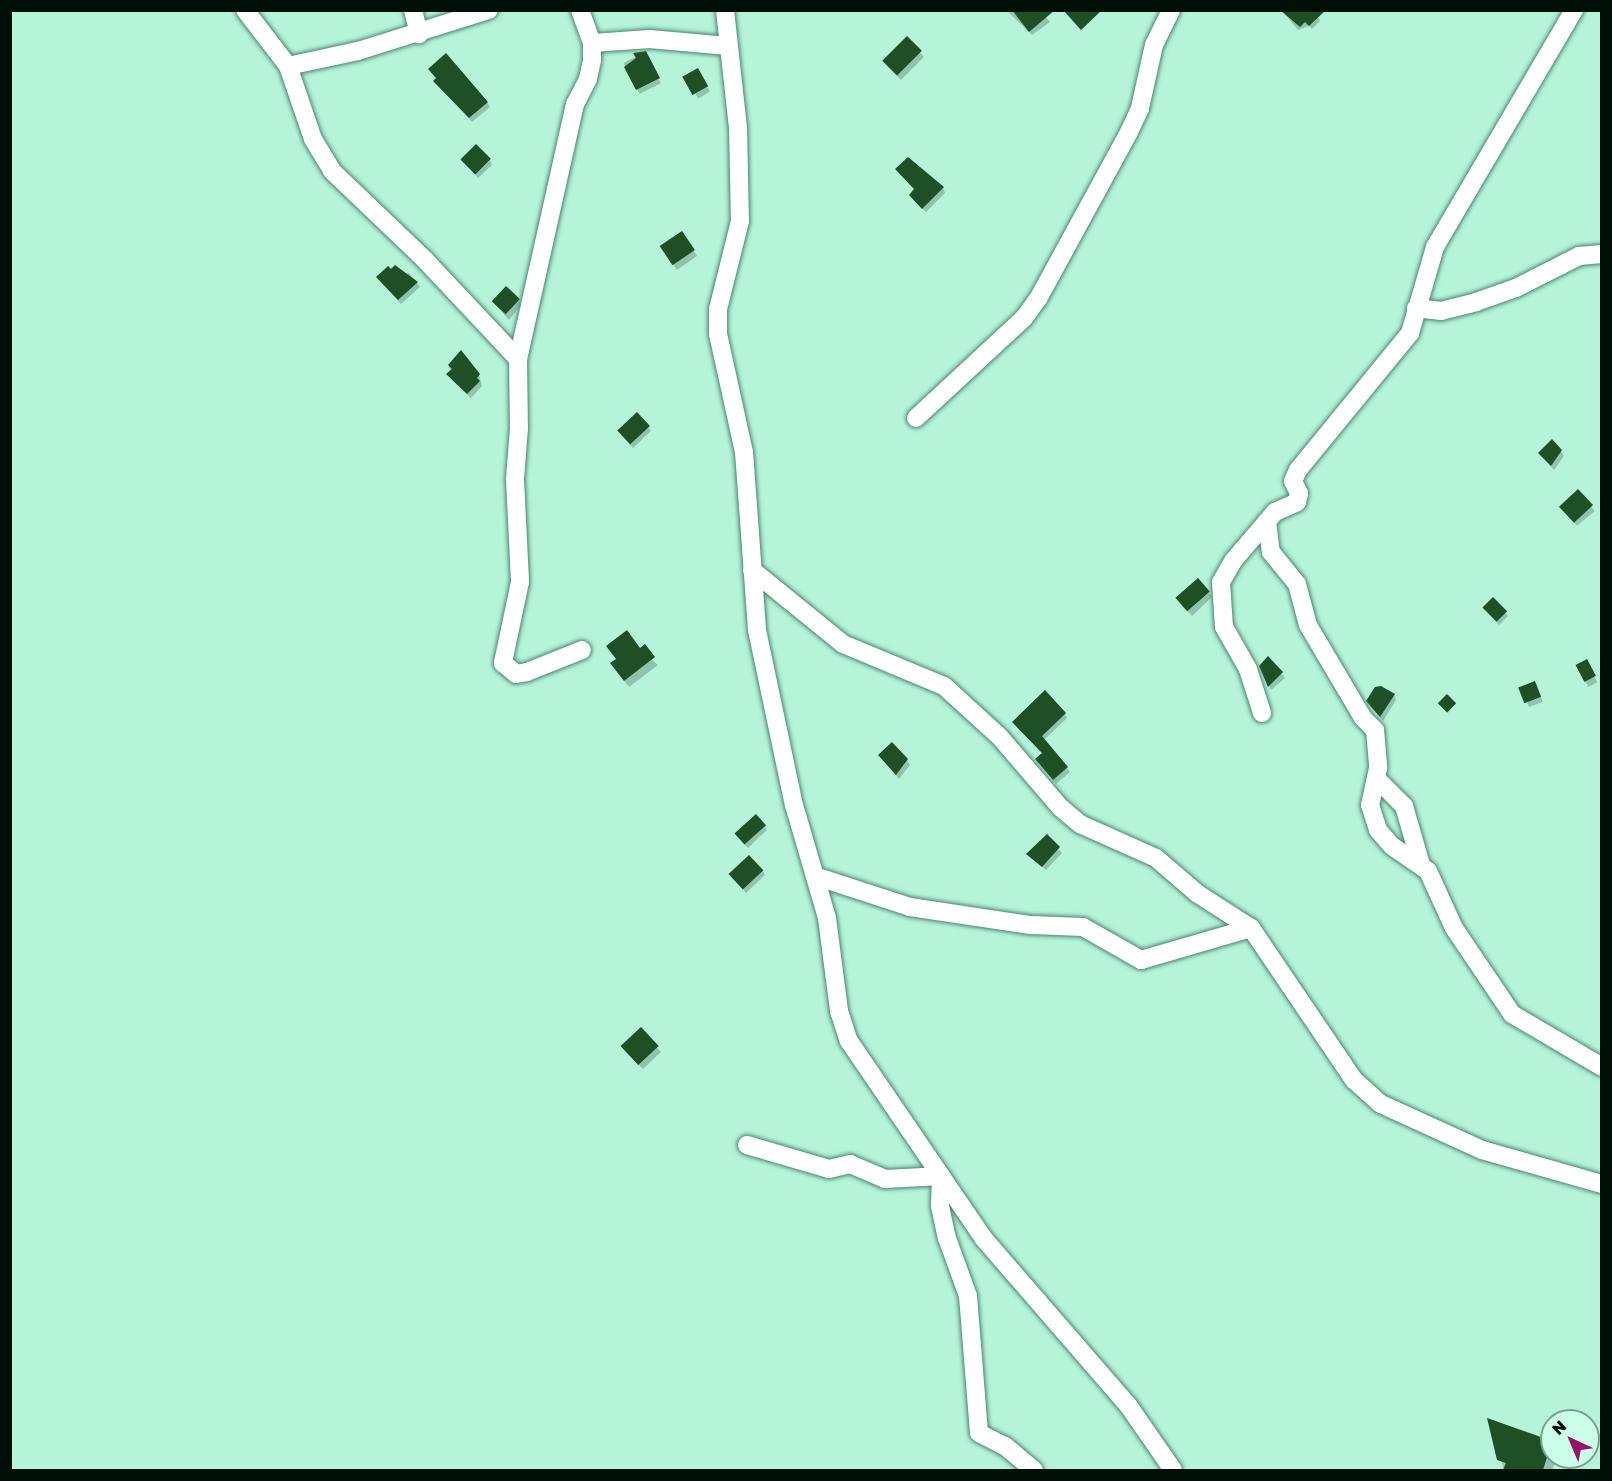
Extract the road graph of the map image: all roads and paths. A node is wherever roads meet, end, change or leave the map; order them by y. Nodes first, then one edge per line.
1 (245, 10) edge
2 (413, 10) edge
3 (489, 10) edge
4 (580, 10) edge
5 (725, 10) edge
6 (1172, 10) edge
7 (1575, 10) edge
8 (419, 34) junction
9 (592, 44) junction
10 (728, 46) junction
11 (288, 66) junction
12 (1602, 254) edge
13 (1416, 309) junction
14 (518, 359) junction
15 (916, 418) dead end
16 (1267, 521) junction
17 (752, 570) junction
18 (582, 650) dead end
19 (1262, 713) dead end
20 (1376, 778) junction
21 (1421, 865) junction
22 (815, 876) junction
23 (1251, 928) junction
24 (1602, 1067) edge
25 (747, 1145) dead end
26 (941, 1176) junction
27 (1602, 1184) edge
28 (1034, 1470) edge
29 (1173, 1470) edge

1 - 11 street
2 - 8 street
3 - 8 street
4 - 9 street
5 - 10 street
6 - 15 street
7 - 13 street
8 - 11 street
9 - 10 street
9 - 14 street
10 - 17 street
11 - 14 street
12 - 13 street
13 - 16 street
14 - 18 street
16 - 19 street
16 - 20 street
17 - 22 street
17 - 23 street
20 - 21 street
20 - 21 street
21 - 24 street
22 - 23 street
22 - 26 street
23 - 27 street
25 - 26 street
26 - 28 street
26 - 29 street

